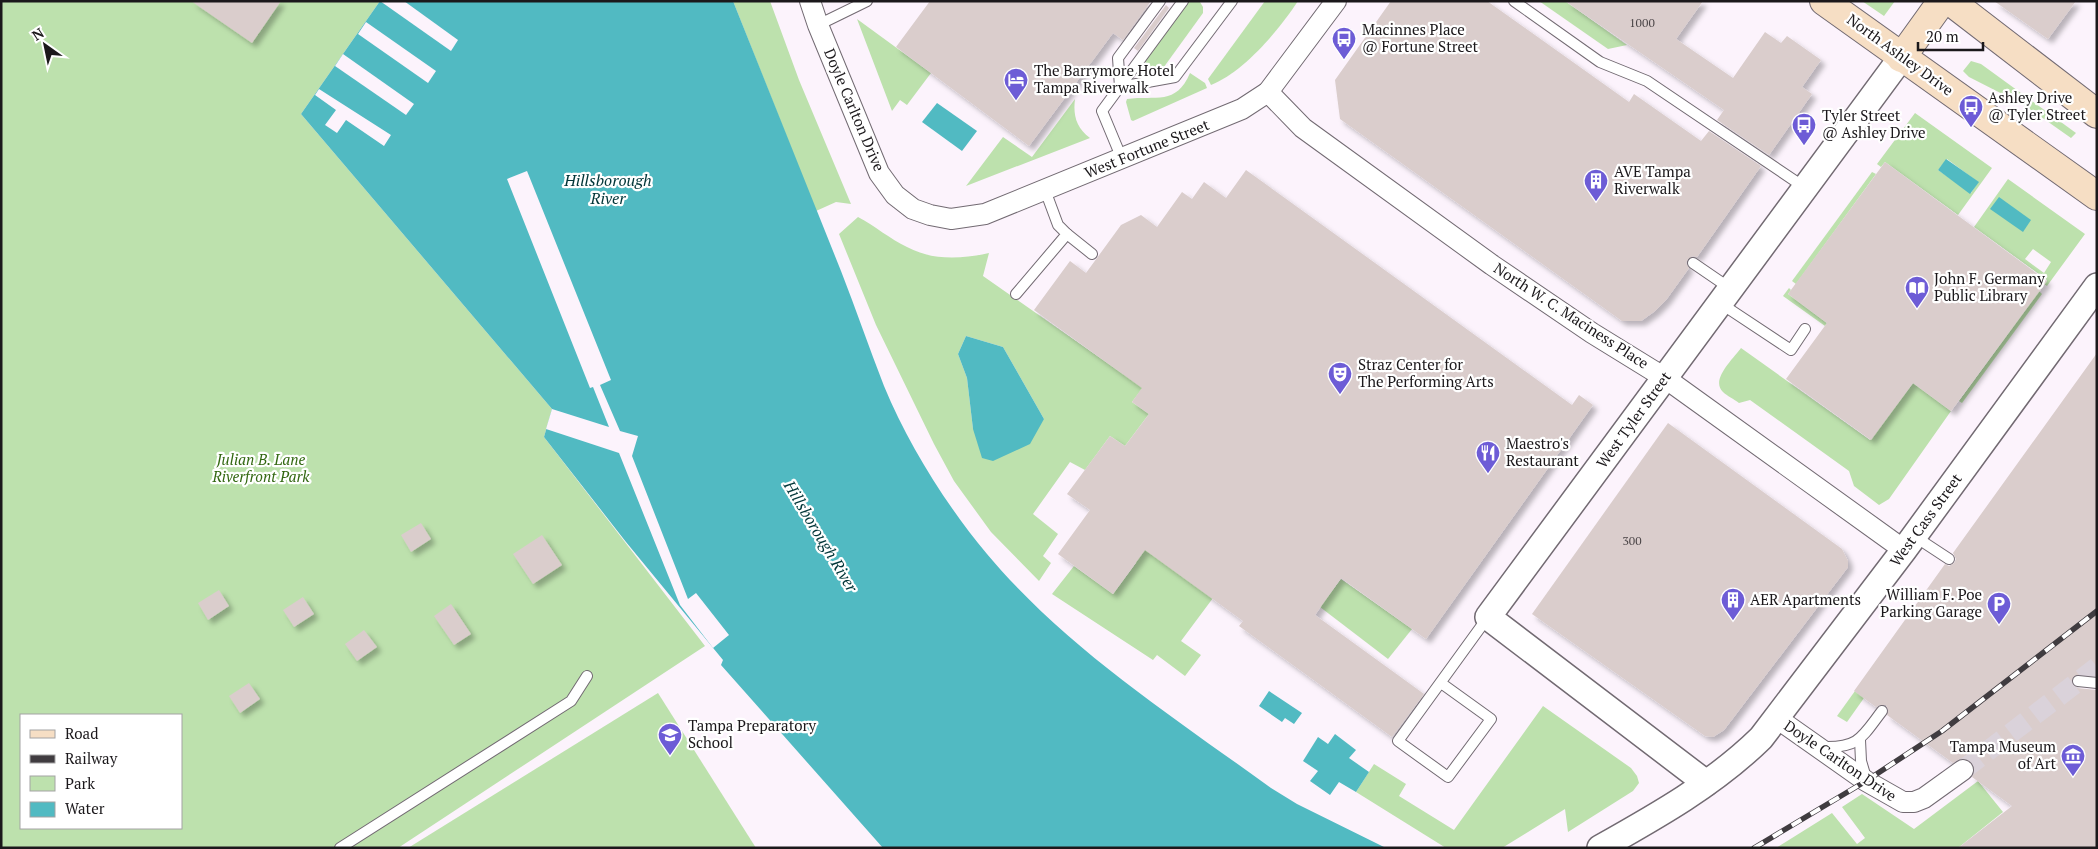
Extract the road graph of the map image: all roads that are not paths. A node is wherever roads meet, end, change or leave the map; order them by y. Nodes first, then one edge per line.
1 (810, 1) edge
2 (867, 1) edge
3 (1160, 1) edge
4 (1183, 1) edge
5 (1232, 1) edge
6 (1336, 1) edge
7 (1514, 1) edge
8 (1824, 1) edge
9 (1942, 1) edge
10 (1950, 1) edge
11 (818, 25) junction
12 (1902, 58) junction
13 (1120, 87) junction
14 (1268, 92) junction
15 (2097, 114) edge
16 (1122, 159) junction
17 (1805, 188) junction
18 (1045, 190) junction
19 (2097, 196) edge
20 (914, 209) joint
21 (1067, 234) junction
22 (1092, 254) dead end
23 (1693, 263) dead end
24 (2097, 286) edge
25 (1016, 294) dead end
26 (1726, 296) junction
27 (1805, 329) dead end
28 (1665, 378) junction
29 (1909, 543) junction
30 (1948, 559) dead end
31 (1488, 617) junction
32 (587, 676) dead end
33 (2078, 681) dead end
34 (2097, 682) edge
35 (1441, 683) junction
36 (1882, 711) dead end
37 (1778, 719) junction
38 (1860, 740) junction
39 (1817, 747) junction
40 (1963, 770) tunnel mouth
41 (1866, 781) junction
42 (1706, 783) junction
43 (340, 848) edge
44 (1600, 848) edge

1 - 11 street, Doyle Carlton Drive
2 - 11 lane
3 - 13 lane
4 - 13 lane
5 - 13 lane
6 - 14 street, West Fortune Street
7 - 17 lane
8 - 12 main road, North Ashley Drive
9 - 12 main road, West Tyler Street
10 - 15 main road
11 - 20 street, Doyle Carlton Drive
12 - 17 street, West Tyler Street
12 - 19 main road, North Ashley Drive
13 - 16 lane
14 - 16 street, West Fortune Street
14 - 28 street, North W. C. Maciness Place
16 - 18 street, West Fortune Street
17 - 26 street, West Tyler Street
18 - 20 street, West Fortune Street
18 - 21 lane
21 - 22 lane
21 - 25 lane
23 - 26 lane
24 - 29 street, West Cass Street
26 - 27 lane
26 - 28 street, West Tyler Street
28 - 29 street, North W. C. Maciness Place
28 - 31 street, West Tyler Street
29 - 30 lane
29 - 37 street, West Cass Street
31 - 35 lane
31 - 42 street
32 - 43 lane
33 - 34 lane
35 - 35 lane
36 - 38 lane
37 - 39 street, Doyle Carlton Drive
37 - 42 street, West Cass Street
38 - 39 lane
38 - 41 lane
39 - 41 street, Doyle Carlton Drive
40 - 41 street, Doyle Carlton Drive
42 - 44 street, West Cass Street

